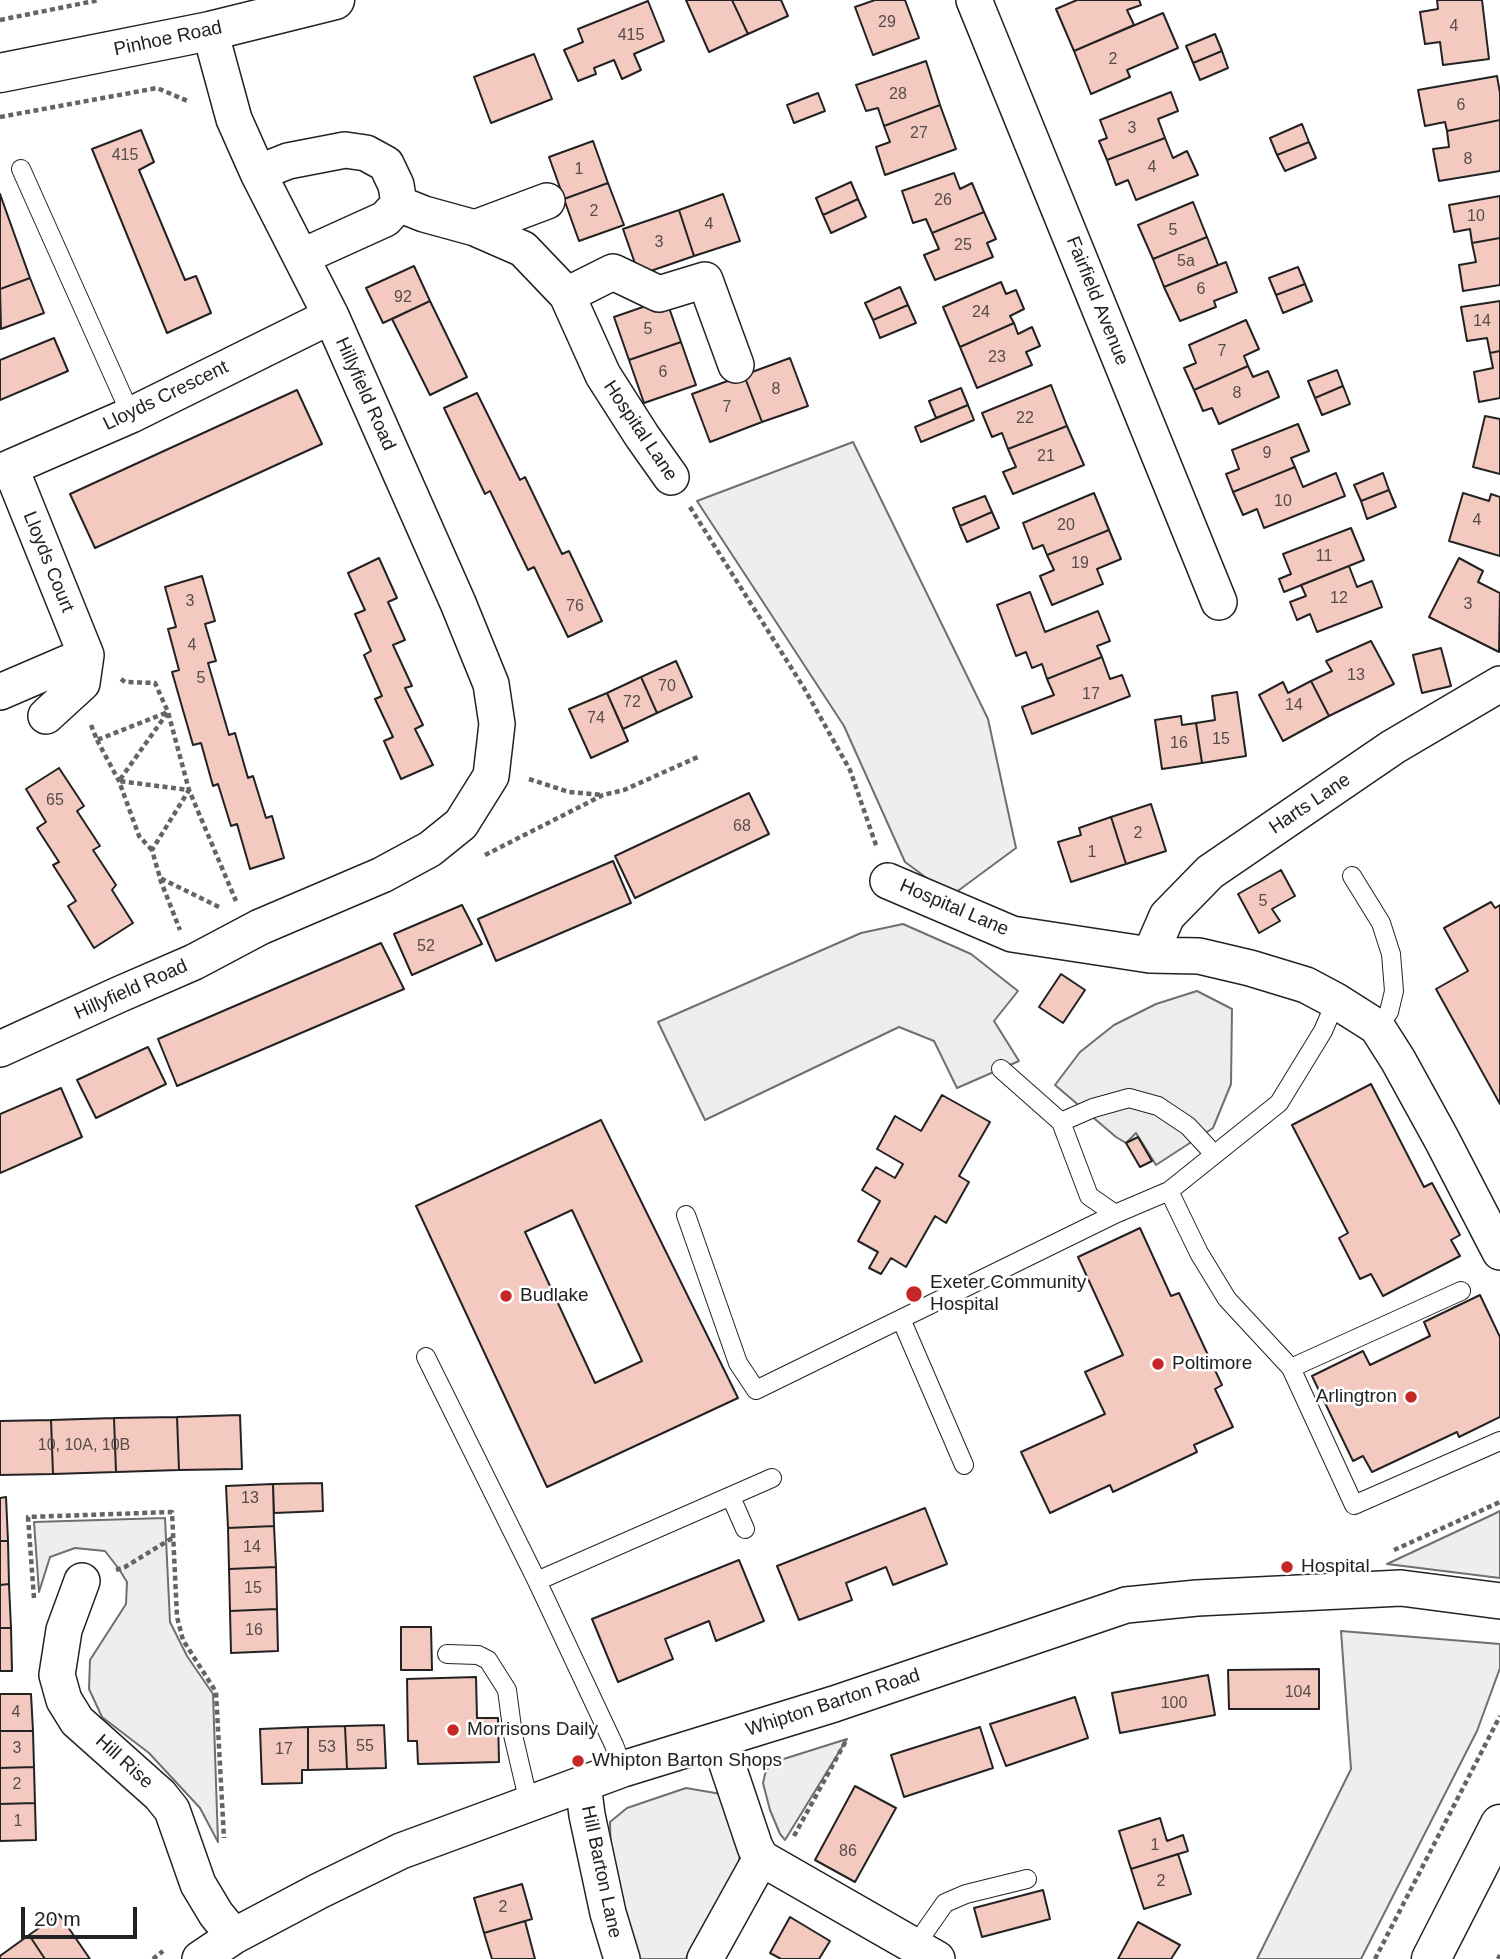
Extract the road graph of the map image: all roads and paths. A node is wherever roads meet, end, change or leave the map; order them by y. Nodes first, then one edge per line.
1 (99, 0) edge
2 (335, 0) edge
3 (974, 0) edge
4 (0, 20) edge
5 (210, 31) junction
6 (0, 73) edge
7 (0, 117) edge
8 (234, 119) junction
9 (21, 169) dead end
10 (258, 173) junction
11 (547, 201) dead end
12 (399, 204) junction
13 (475, 228) junction
14 (301, 257) junction
15 (567, 295) junction
16 (331, 316) junction
17 (736, 365) dead end
18 (131, 415) junction
19 (5, 471) edge
20 (671, 477) joint
21 (1219, 602) dead end
22 (86, 655) junction
23 (1500, 684) edge
24 (76, 689) junction
25 (0, 692) edge
26 (168, 712) junction
27 (46, 716) dead end
28 (97, 740) junction
29 (700, 756) dead end
30 (493, 764) junction
31 (118, 781) junction
32 (190, 790) junction
33 (603, 795) junction
34 (430, 849) junction
35 (152, 850) junction
36 (1352, 876) dead end
37 (160, 878) junction
38 (888, 881) joint
39 (232, 889) dead end
40 (260, 927) junction
41 (180, 928) dead end
42 (1150, 955) junction
43 (1336, 1001) junction
44 (1377, 1027) junction
45 (0, 1049) edge
46 (1001, 1069) dead end
47 (1060, 1122) junction
48 (1214, 1154) junction
49 (1168, 1191) junction
50 (1115, 1214) junction
51 (686, 1215) dead end
52 (1500, 1252) edge
53 (1461, 1291) dead end
54 (901, 1319) junction
55 (426, 1357) dead end
56 (1291, 1368) junction
57 (1500, 1441) edge
58 (964, 1465) dead end
59 (772, 1478) dead end
60 (731, 1497) junction
61 (746, 1529) dead end
62 (174, 1537) junction
63 (82, 1581) joint
64 (537, 1581) junction
65 (1500, 1601) edge
66 (447, 1654) dead end
67 (60, 1657) junction
68 (1500, 1716) edge
69 (848, 1738) dead end
70 (719, 1740) junction
71 (623, 1769) junction
72 (583, 1784) junction
73 (529, 1803) junction
74 (1500, 1824) edge
75 (769, 1863) junction
76 (1027, 1879) dead end
77 (198, 1884) junction
78 (234, 1936) junction
79 (920, 1955) edge
80 (200, 1959) edge
81 (622, 1959) edge
82 (705, 1959) edge
83 (1375, 1959) edge
84 (1431, 1959) edge

1 - 4 path
2 - 5 main road, Pinhoe Road
3 - 21 street, Fairfield Avenue
5 - 6 main road, Pinhoe Road
5 - 8 street, Hillyfield Road
7 - 8 path
8 - 10 street, Hillyfield Road
9 - 18 lane
10 - 12 street
10 - 14 street, Hillyfield Road
11 - 13 street
12 - 13 street, Hospital Lane
12 - 14 street
13 - 15 street, Hospital Lane
14 - 16 street, Hillyfield Road
15 - 17 street
15 - 20 street, Hospital Lane
16 - 18 street, Lloyds Crescent
16 - 30 street, Hillyfield Road
18 - 19 street, Lloyds Crescent
19 - 22 street, Lloyds Court
20 - 38 path, Hospital Lane
22 - 24 street
22 - 25 street
22 - 26 path
23 - 42 street, Harts Lane
24 - 27 street
24 - 28 path, Hillyfield Road
26 - 28 path
26 - 31 path
26 - 32 path
28 - 31 path, Hillyfield Road
29 - 33 path
30 - 33 path
30 - 34 street, Hillyfield Road
31 - 32 path
31 - 35 path, Hillyfield Road
32 - 35 path
32 - 39 path
33 - 34 path
34 - 40 street, Hillyfield Road
35 - 37 path, Hillyfield Road
36 - 44 lane
37 - 40 path
37 - 41 path, Hillyfield Road
38 - 42 street, Hospital Lane
40 - 45 street, Hillyfield Road
42 - 43 street, Hospital Lane
43 - 44 street, Hospital Lane
43 - 48 lane
44 - 52 street, Hospital Lane
46 - 47 lane
47 - 48 lane
47 - 50 lane
48 - 49 lane
49 - 50 lane
49 - 56 lane
50 - 54 lane
51 - 54 lane
53 - 56 lane
54 - 58 lane
55 - 64 lane
56 - 57 lane
59 - 60 lane
60 - 61 lane
60 - 64 lane
62 - 63 path
62 - 67 path
62 - 77 path
63 - 67 street, Hill Rise
64 - 71 lane
65 - 70 street, Whipton Barton Road
66 - 73 lane
67 - 77 street, Hill Rise
68 - 83 path
69 - 75 path
70 - 71 street, Whipton Barton Road
70 - 75 street
71 - 72 street, Whipton Barton Road
72 - 73 street, Whipton Barton Road
72 - 81 street, Hill Barton Lane
73 - 78 street, Whipton Barton Road
74 - 84 main road
75 - 79 street
75 - 82 street
76 - 79 lane
77 - 78 street, Hill Rise
78 - 80 street, Whipton Barton Road

